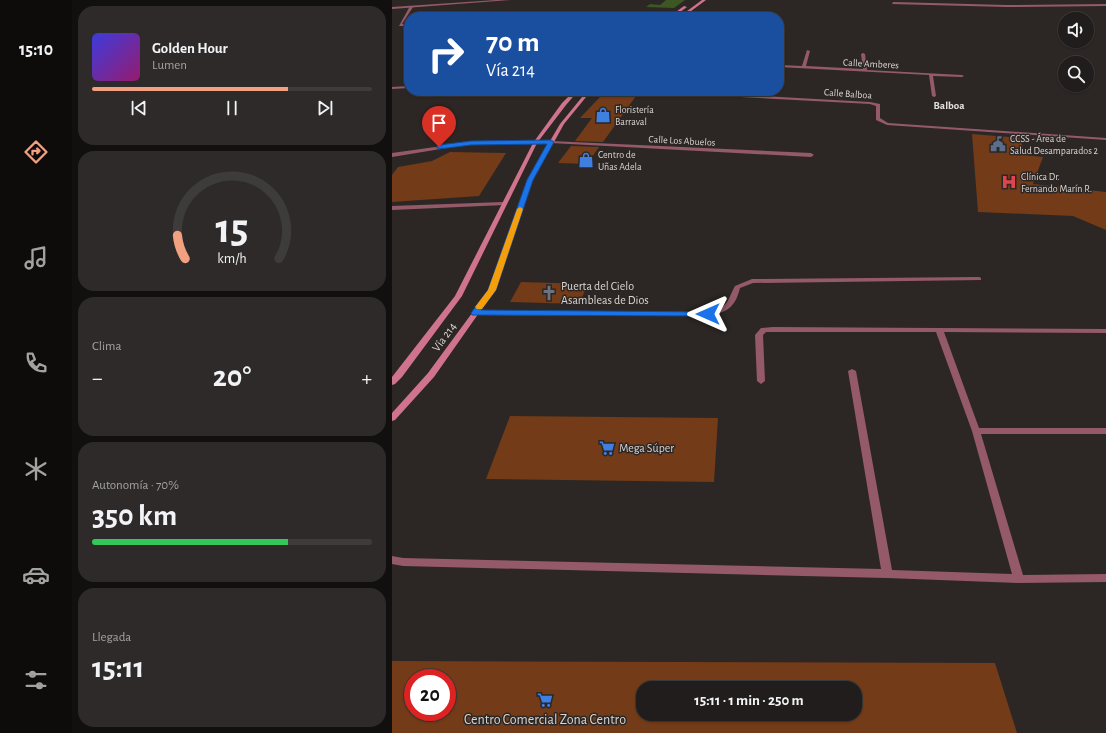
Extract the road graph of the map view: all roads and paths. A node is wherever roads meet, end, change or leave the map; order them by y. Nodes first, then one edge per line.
1 (509, 0) edge
2 (704, 0) edge
3 (1086, 0) edge
4 (462, 2) edge
5 (893, 3) dead end
6 (689, 4) dead end
7 (1095, 5) junction
8 (1106, 5) edge
9 (410, 7) junction
10 (392, 8) edge
11 (1106, 11) edge
12 (407, 12) edge
13 (678, 12) edge
14 (688, 12) edge
15 (404, 18) edge
16 (400, 25) junction
17 (404, 25) edge
18 (392, 26) edge
19 (808, 51) dead end
20 (863, 54) dead end
21 (784, 66) edge
22 (804, 67) junction
23 (865, 70) junction
24 (931, 74) junction
25 (962, 76) dead end
26 (404, 87) edge
27 (392, 88) edge
28 (571, 96) edge
29 (585, 96) edge
30 (733, 96) edge
31 (934, 96) dead end
32 (1106, 139) edge
33 (551, 142) junction
34 (535, 143) junction
35 (392, 155) edge
36 (811, 155) dead end
37 (503, 204) junction
38 (392, 208) edge
39 (979, 279) dead end
40 (475, 313) junction
41 (939, 330) junction
42 (1106, 331) edge
43 (852, 372) dead end
44 (761, 381) dead end
45 (392, 382) edge
46 (392, 418) edge
47 (976, 431) junction
48 (1106, 431) edge
49 (392, 560) edge
50 (887, 574) junction
51 (1106, 578) edge
52 (1019, 579) junction

1 - 4 street
2 - 14 main road
3 - 7 street
4 - 9 street
5 - 7 street
6 - 13 main road
7 - 8 street
7 - 11 street
9 - 10 street
9 - 12 street
15 - 16 street
16 - 17 street
16 - 18 street
19 - 22 street
20 - 23 street
21 - 22 street, Calle Amberes
22 - 23 street, Calle Amberes
23 - 24 street, Calle Amberes
24 - 25 street, Calle Amberes
24 - 31 street
26 - 27 street
28 - 34 main road, Vía 214
29 - 33 main road, Vía 214
30 - 32 street, Calle Balboa
33 - 34 street, Calle Los Abuelos
33 - 36 street, Calle Los Abuelos
33 - 40 main road, Vía 214
34 - 35 street, Calle Los Abuelos
34 - 37 main road, Vía 214
37 - 38 street
37 - 45 main road, Vía 214
39 - 40 street
40 - 46 main road, Vía 214
41 - 42 street
41 - 44 street
41 - 47 street
43 - 50 street
47 - 48 street
47 - 52 street
49 - 50 street
50 - 52 street
51 - 52 street

